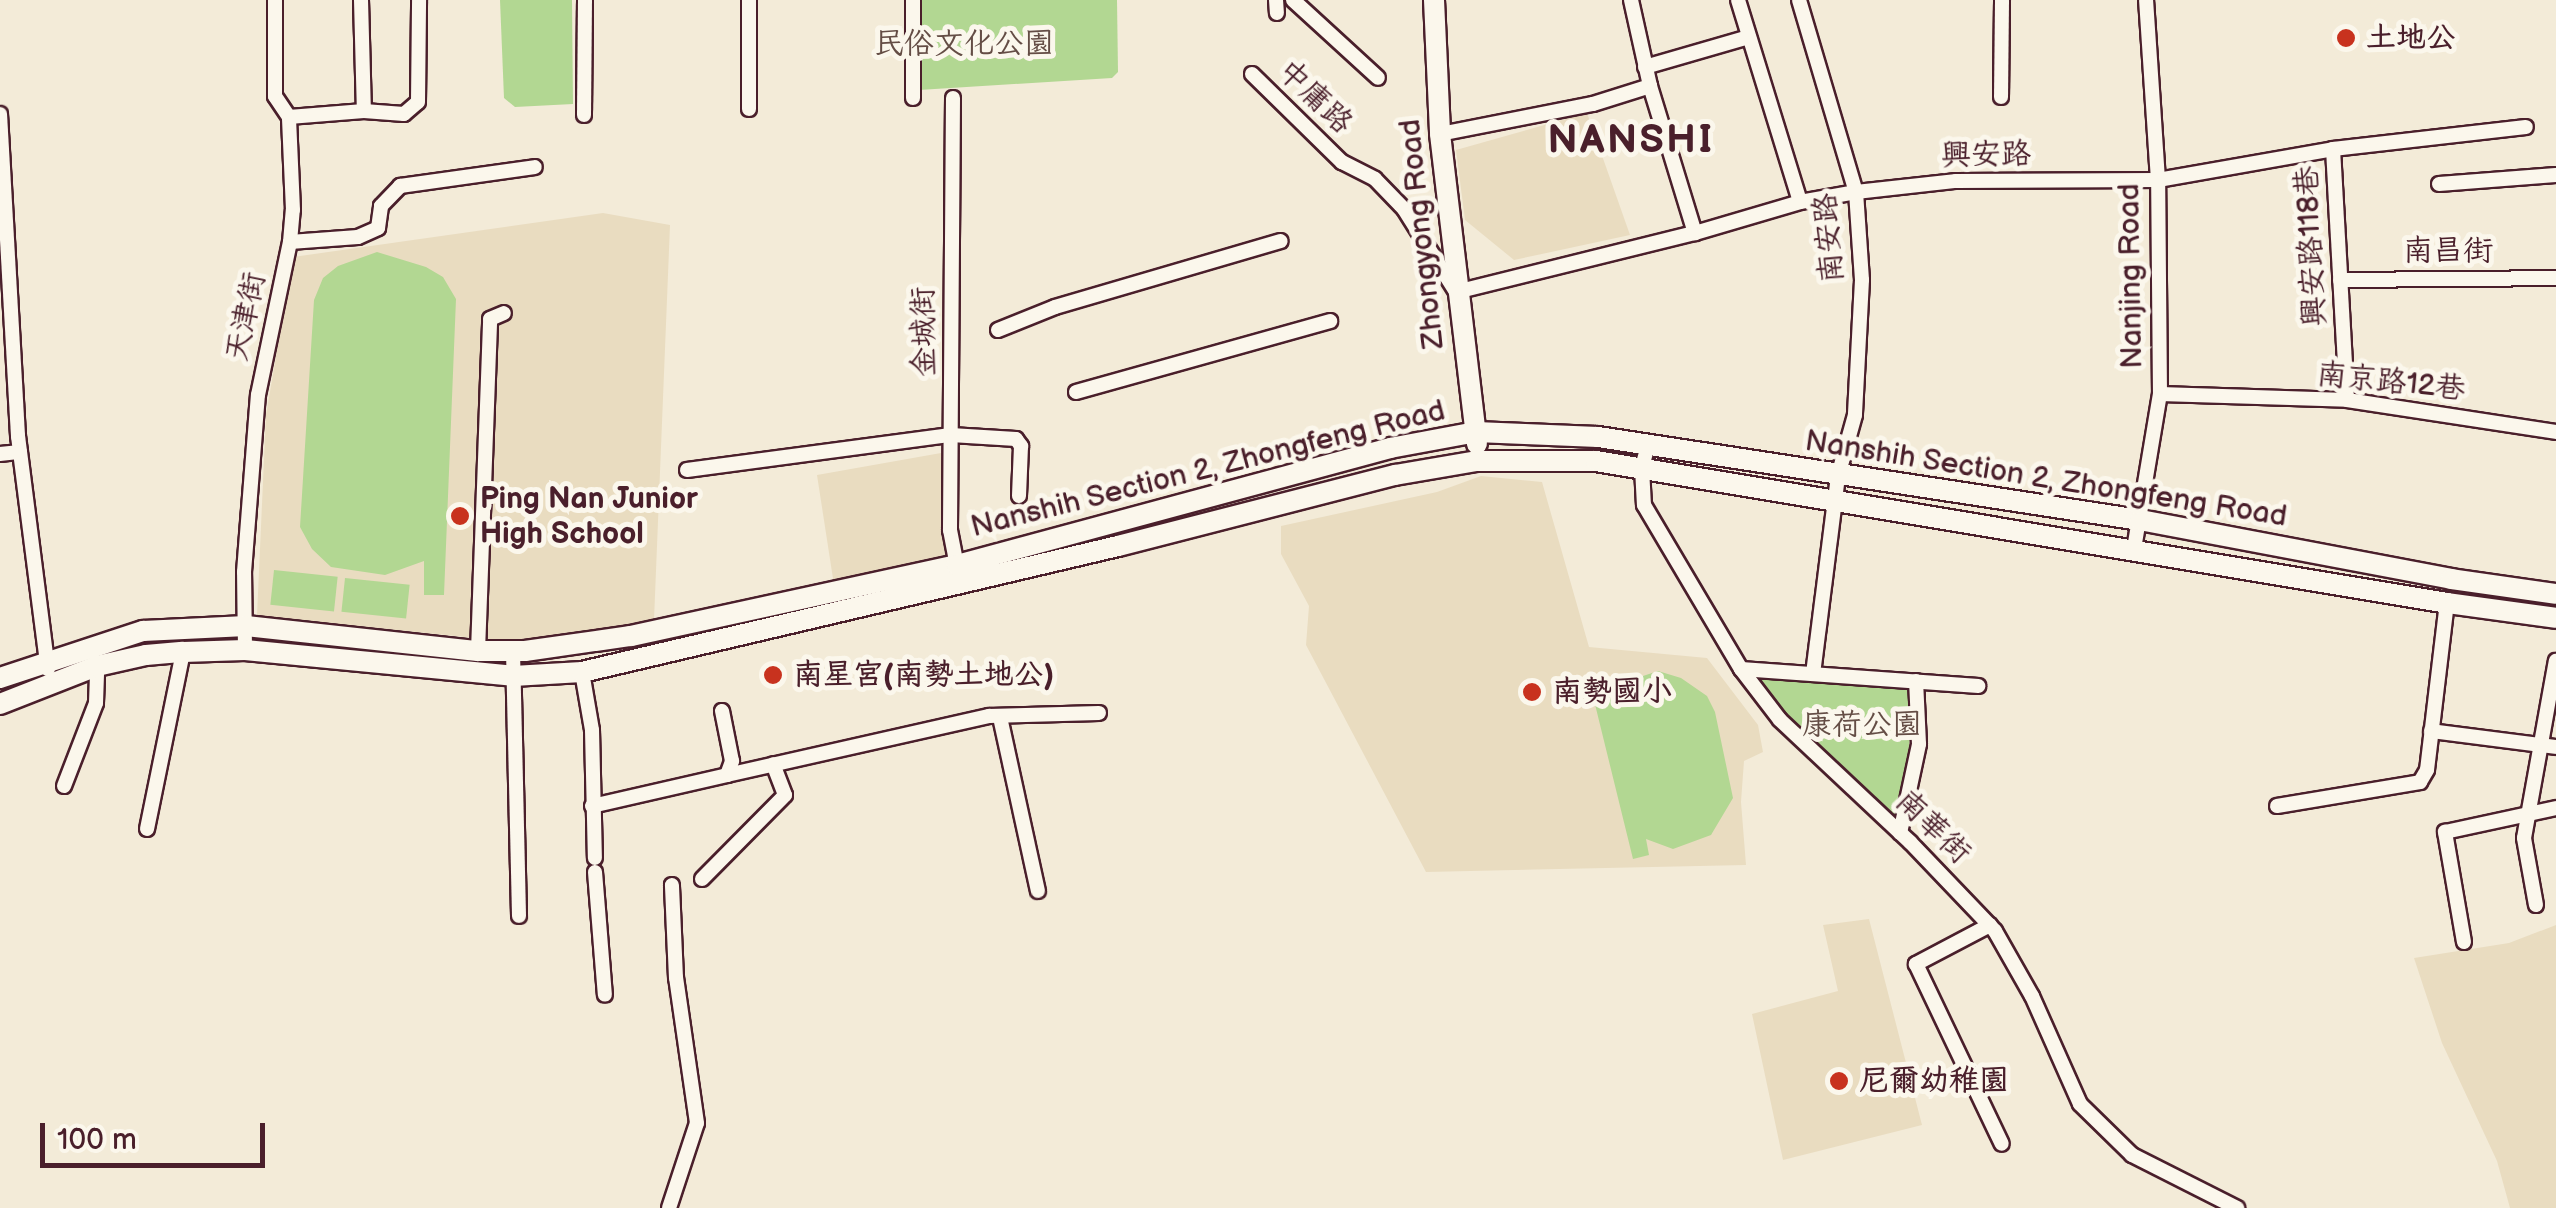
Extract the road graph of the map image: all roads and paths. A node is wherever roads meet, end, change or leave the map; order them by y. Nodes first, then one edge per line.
1 (275, 0) edge
2 (361, 0) edge
3 (419, 0) edge
4 (586, 0) edge
5 (749, 0) edge
6 (913, 0) edge
7 (1294, 0) edge
8 (1434, 0) edge
9 (1631, 0) edge
10 (1738, 0) edge
11 (1800, 0) edge
12 (2002, 0) edge
13 (2146, 0) edge
14 (1749, 37) junction
15 (1645, 66) junction
16 (1252, 74) dead end
17 (1378, 78) dead end
18 (1650, 86) junction
19 (2001, 97) dead end
20 (913, 98) dead end
21 (953, 98) dead end
22 (748, 108) dead end
23 (364, 111) junction
24 (0, 114) edge
25 (584, 115) dead end
26 (290, 117) junction
27 (2526, 127) dead end
28 (1440, 134) junction
29 (2333, 148) junction
30 (1, 153) edge
31 (536, 167) dead end
32 (2556, 174) edge
33 (2158, 180) junction
34 (2439, 184) dead end
35 (1856, 192) junction
36 (1800, 202) junction
37 (1695, 233) junction
38 (1282, 241) dead end
39 (290, 242) junction
40 (2556, 278) edge
41 (2340, 280) junction
42 (1456, 292) junction
43 (504, 312) dead end
44 (1330, 320) dead end
45 (998, 330) dead end
46 (1076, 392) dead end
47 (2160, 394) junction
48 (2346, 400) junction
49 (1476, 432) junction
50 (2556, 432) edge
51 (952, 435) junction
52 (1648, 446) junction
53 (20, 452) junction
54 (0, 454) edge
55 (1478, 461) junction
56 (1642, 468) junction
57 (687, 470) dead end
58 (1838, 476) junction
59 (1019, 496) dead end
60 (1836, 499) junction
61 (2140, 520) junction
62 (2134, 548) junction
63 (957, 565) junction
64 (2556, 594) edge
65 (2447, 603) junction
66 (2556, 618) edge
67 (246, 626) junction
68 (244, 650) junction
69 (478, 651) junction
70 (514, 651) junction
71 (184, 652) junction
72 (46, 661) junction
73 (2556, 662) edge
74 (98, 666) junction
75 (1741, 669) junction
76 (582, 672) junction
77 (1813, 673) junction
78 (514, 676) junction
79 (0, 678) edge
80 (1916, 681) junction
81 (52, 684) junction
82 (1978, 686) dead end
83 (0, 704) edge
84 (722, 711) dead end
85 (1099, 713) dead end
86 (1000, 717) junction
87 (2431, 730) junction
88 (2550, 746) edge
89 (772, 764) junction
90 (727, 775) junction
91 (64, 786) dead end
92 (592, 806) junction
93 (2277, 806) dead end
94 (2556, 808) edge
95 (2528, 811) junction
96 (147, 829) dead end
97 (1900, 833) junction
98 (702, 878) dead end
99 (672, 885) dead end
100 (1038, 891) dead end
101 (2536, 905) dead end
102 (518, 916) dead end
103 (1990, 926) junction
104 (2464, 942) dead end
105 (605, 995) dead end
106 (2002, 1144) dead end
107 (669, 1208) edge
108 (2236, 1208) edge

1 - 26 street, 天津街
2 - 23 street
3 - 23 street
4 - 25 street
5 - 22 street
6 - 20 street
7 - 17 street
8 - 28 main road, Zhongyong Road
9 - 15 street
10 - 14 street
11 - 35 street, 南安路
12 - 19 street
13 - 33 street, Nanjing Road
14 - 15 street
14 - 36 street
15 - 18 street
16 - 42 street, 中庸路
18 - 28 street
18 - 37 street
21 - 51 street, 金城街
23 - 26 street
24 - 30 street
26 - 39 street, 天津街
27 - 29 street, 興安路
28 - 42 main road, Zhongyong Road
29 - 33 street, 興安路
29 - 41 street, 興安路118巷
30 - 53 street
31 - 39 street
32 - 34 street
33 - 35 street, 興安路
33 - 47 street, Nanjing Road
35 - 36 street, 興安路
35 - 58 street, 南安路
36 - 37 street, 興安路
37 - 42 street, 興安路
38 - 45 street
39 - 67 street, 天津街
40 - 41 street, 南昌街
41 - 48 street, 興安路118巷
42 - 49 main road, Zhongyong Road
43 - 69 street
44 - 46 street
47 - 48 street, 南京路12巷
47 - 61 street, Nanjing Road
48 - 50 street, 南京路12巷
49 - 52 main road, Nanshih Section 2, Zhongfeng Road
49 - 55 main road, Zhongyong Road
49 - 63 main road, Nanshih Section 2, Zhongfeng Road
51 - 57 street
51 - 59 street
51 - 63 street, 金城街
52 - 56 street, 南華街
52 - 58 main road, Nanshih Section 2, Zhongfeng Road
53 - 54 street
53 - 72 street
55 - 56 main road, Nanshih Section 2, Zhongfeng Road
55 - 76 main road, Nanshih Section 2, Zhongfeng Road
56 - 60 main road, Nanshih Section 2, Zhongfeng Road
56 - 75 street, 南華街
58 - 60 street, 南安路
58 - 61 main road, Nanshih Section 2, Zhongfeng Road
60 - 62 main road, Nanshih Section 2, Zhongfeng Road
60 - 77 street, 南安路
61 - 62 street, Nanjing Road
61 - 64 main road, Nanshih Section 2, Zhongfeng Road
62 - 65 main road, Nanshih Section 2, Zhongfeng Road
63 - 70 main road, Nanshih Section 2, Zhongfeng Road
65 - 66 main road, Nanshih Section 2, Zhongfeng Road
65 - 87 street
67 - 68 street, 天津街
67 - 69 main road, Nanshih Section 2, Zhongfeng Road
67 - 72 main road, Nanshih Section 2, Zhongfeng Road
68 - 71 main road, Nanshih Section 2, Zhongfeng Road
68 - 78 main road, Nanshih Section 2, Zhongfeng Road
69 - 70 main road, Nanshih Section 2, Zhongfeng Road
70 - 78 street
71 - 74 main road, Nanshih Section 2, Zhongfeng Road
71 - 96 street
72 - 79 main road, Nanshih Section 2, Zhongfeng Road
72 - 81 street
73 - 88 street
74 - 81 main road, Nanshih Section 2, Zhongfeng Road
74 - 91 street
75 - 77 street
75 - 97 street, 南華街
76 - 78 main road, Nanshih Section 2, Zhongfeng Road
76 - 92 street
77 - 80 street
78 - 102 street
80 - 82 street
80 - 97 street
81 - 83 main road, Nanshih Section 2, Zhongfeng Road
84 - 90 street
85 - 86 street
86 - 89 street
86 - 100 street
87 - 88 street
87 - 93 street
88 - 95 street
89 - 90 street
89 - 98 street
90 - 92 street
92 - 105 street
94 - 95 street
95 - 101 street
95 - 104 street
97 - 103 street, 南華街
99 - 107 street
103 - 106 street
103 - 108 street, 南華街

